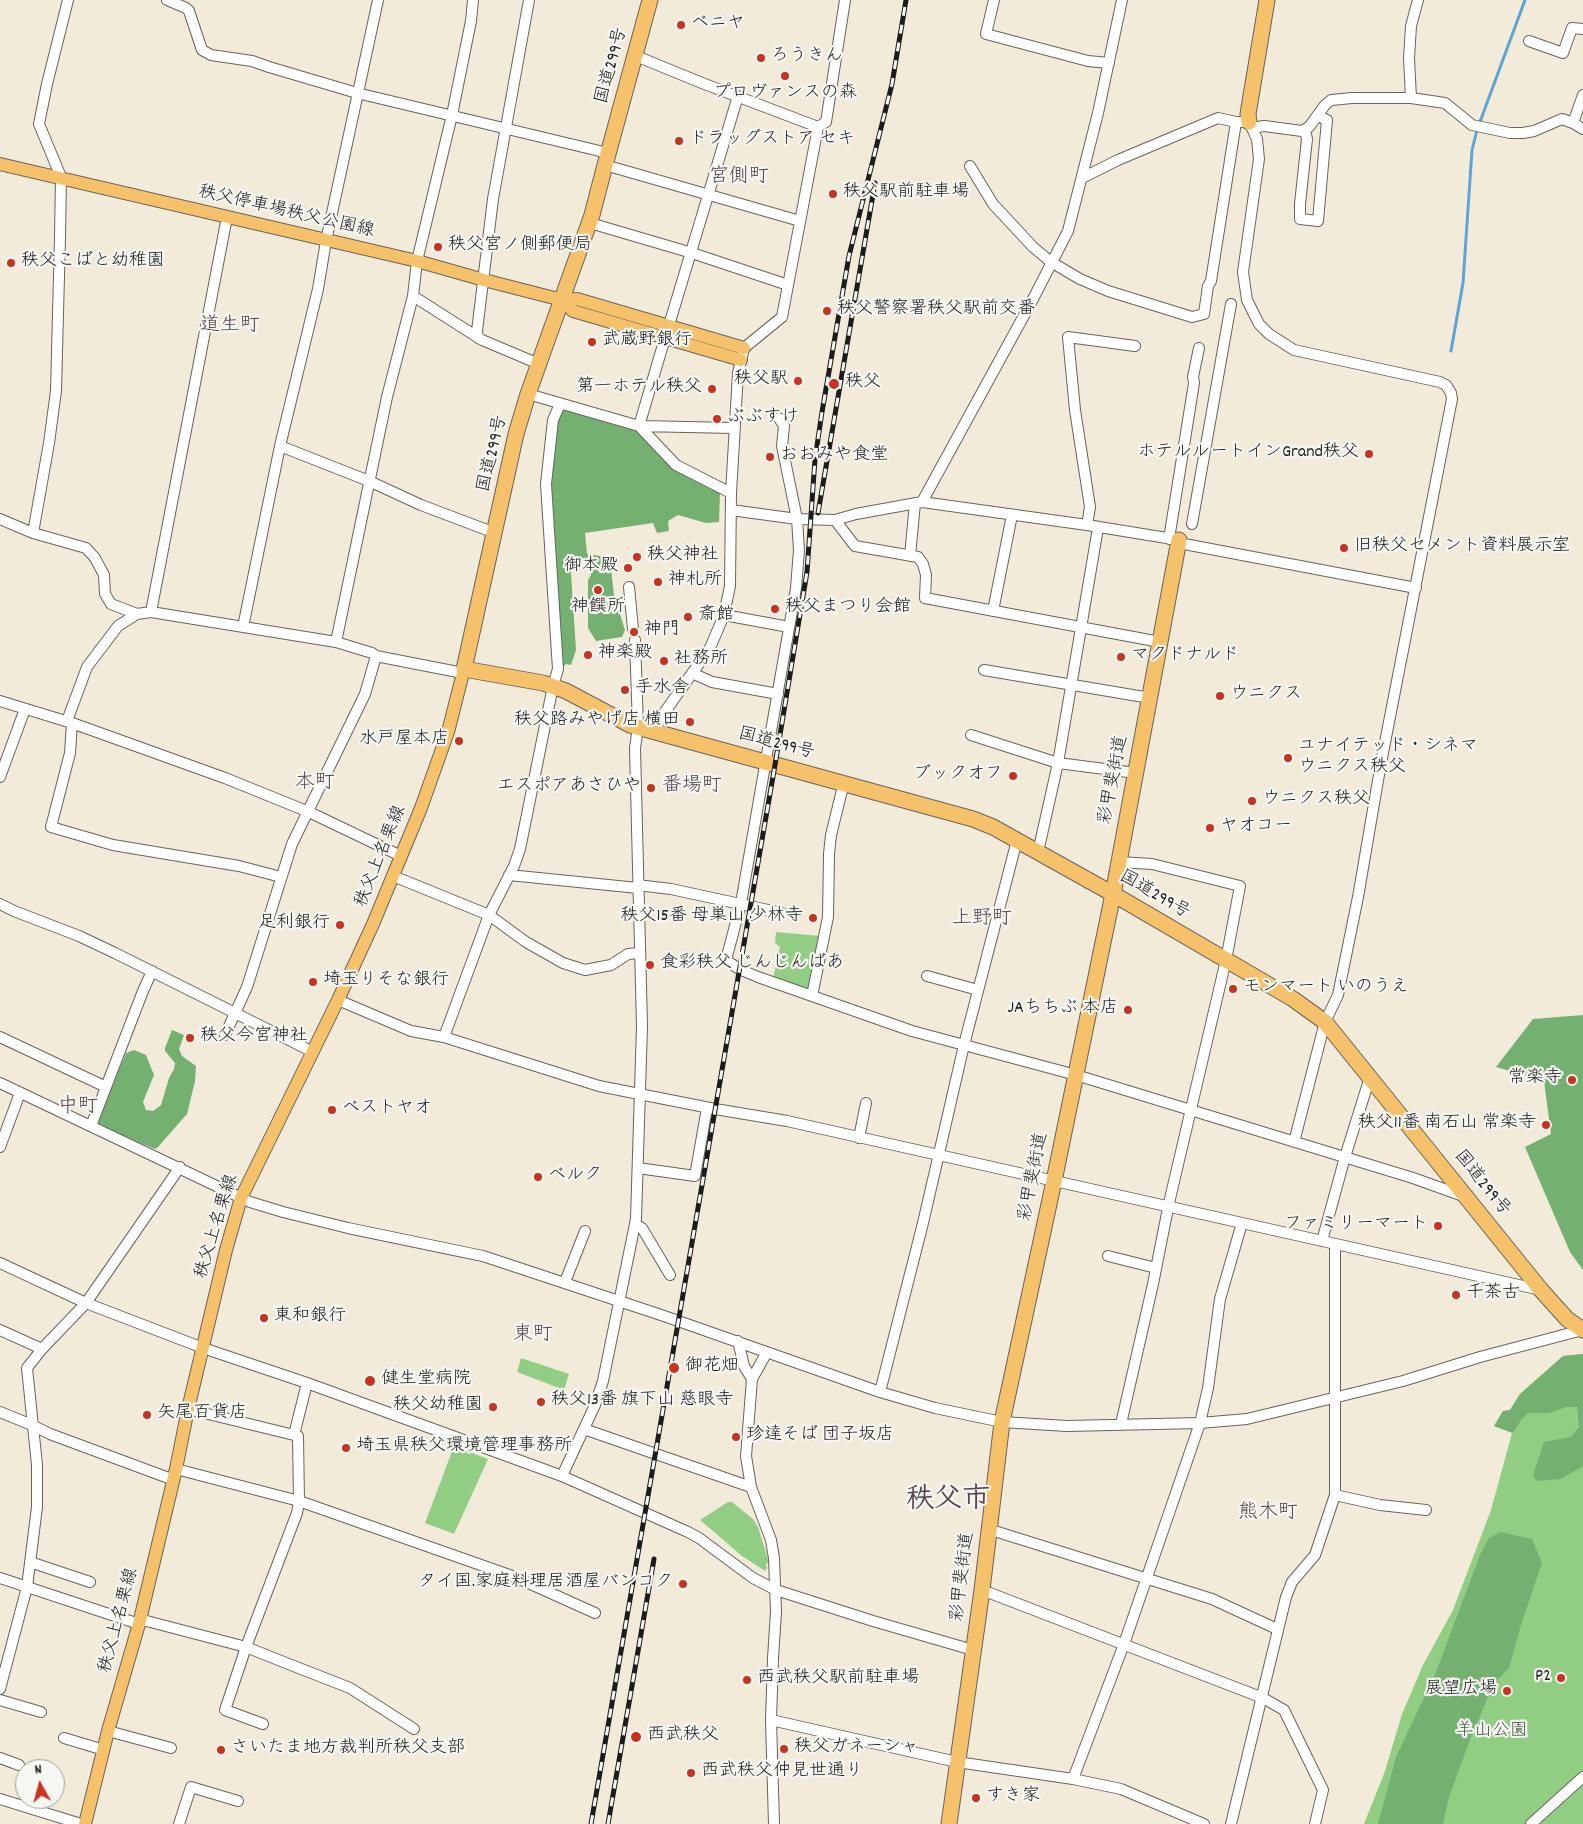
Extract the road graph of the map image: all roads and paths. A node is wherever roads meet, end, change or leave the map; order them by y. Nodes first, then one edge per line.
1 (68, 0) edge
2 (167, 0) edge
3 (378, 0) edge
4 (473, 0) edge
5 (529, 0) edge
6 (650, 0) edge
7 (845, 0) edge
8 (994, 0) edge
9 (1122, 0) edge
10 (1267, 0) edge
11 (1418, 0) edge
12 (1583, 29) edge
13 (1529, 41) dead end
14 (636, 56) junction
15 (1109, 63) junction
16 (358, 93) junction
17 (1583, 95) edge
18 (738, 96) junction
19 (1411, 98) junction
20 (452, 115) junction
21 (1318, 116) junction
22 (1573, 123) junction
23 (1246, 124) junction
24 (818, 127) junction
25 (506, 129) junction
26 (1583, 129) edge
27 (1306, 130) junction
28 (606, 159) junction
29 (0, 164) edge
30 (970, 166) dead end
31 (61, 177) junction
32 (1082, 178) junction
33 (708, 196) junction
34 (227, 217) junction
35 (800, 222) junction
36 (590, 223) junction
37 (326, 241) junction
38 (692, 253) junction
39 (417, 261) junction
40 (1052, 262) junction
41 (484, 280) junction
42 (788, 285) junction
43 (412, 296) junction
44 (562, 300) junction
45 (1231, 304) dead end
46 (669, 325) junction
47 (478, 338) junction
48 (665, 338) junction
49 (1135, 346) dead end
50 (1198, 348) dead end
51 (742, 354) junction
52 (538, 364) junction
53 (528, 394) junction
54 (560, 404) junction
55 (779, 418) dead end
56 (638, 426) junction
57 (734, 428) junction
58 (280, 446) junction
59 (369, 481) junction
60 (731, 493) junction
61 (919, 503) junction
62 (732, 510) junction
63 (1012, 515) junction
64 (0, 518) edge
65 (797, 519) junction
66 (835, 520) junction
67 (1192, 524) dead end
68 (1092, 526) junction
69 (495, 532) junction
70 (32, 533) junction
71 (1176, 540) junction
72 (910, 556) junction
73 (629, 587) dead end
74 (1416, 588) junction
75 (994, 611) junction
76 (151, 612) junction
77 (137, 614) junction
78 (724, 615) junction
79 (1081, 626) junction
80 (242, 627) junction
81 (789, 627) junction
82 (336, 642) junction
83 (1160, 642) junction
84 (376, 656) junction
85 (984, 670) dead end
86 (464, 671) junction
87 (692, 672) junction
88 (1070, 684) junction
89 (553, 686) junction
90 (778, 694) junction
91 (1150, 698) junction
92 (0, 701) edge
93 (25, 710) junction
94 (70, 722) junction
95 (645, 728) junction
96 (971, 736) dead end
97 (767, 763) junction
98 (1058, 763) junction
99 (1136, 773) junction
100 (0, 776) edge
101 (844, 782) junction
102 (309, 812) junction
103 (1017, 840) junction
104 (1038, 852) junction
105 (402, 856) junction
106 (1119, 862) junction
107 (509, 875) junction
108 (393, 876) junction
109 (281, 877) junction
110 (638, 887) junction
111 (1113, 894) junction
112 (741, 903) junction
113 (0, 904) edge
114 (782, 913) dead end
115 (489, 915) junction
116 (639, 953) junction
117 (1226, 960) junction
118 (152, 971) junction
119 (927, 976) dead end
120 (978, 990) junction
121 (812, 996) junction
122 (338, 1000) junction
123 (236, 1012) junction
124 (1325, 1022) junction
125 (225, 1035) dead end
126 (444, 1037) junction
127 (1, 1040) edge
128 (964, 1045) junction
129 (313, 1052) junction
130 (1076, 1075) junction
131 (1370, 1077) junction
132 (0, 1083) edge
133 (106, 1087) junction
134 (20, 1092) junction
135 (640, 1095) junction
136 (866, 1103) dead end
137 (707, 1108) junction
138 (1191, 1110) junction
139 (91, 1126) junction
140 (859, 1138) junction
141 (1294, 1142) junction
142 (0, 1147) edge
143 (938, 1156) junction
144 (1345, 1157) junction
145 (180, 1167) junction
146 (638, 1168) junction
147 (1054, 1181) junction
148 (242, 1198) junction
149 (1469, 1198) junction
150 (1168, 1207) junction
151 (1242, 1223) junction
152 (635, 1224) junction
153 (585, 1231) dead end
154 (1322, 1241) junction
155 (1335, 1244) junction
156 (1108, 1256) dead end
157 (0, 1263) edge
158 (1156, 1268) junction
159 (670, 1275) dead end
160 (565, 1282) junction
161 (1541, 1290) junction
162 (619, 1300) junction
163 (86, 1303) junction
164 (0, 1330) edge
165 (1583, 1330) edge
166 (738, 1341) junction
167 (42, 1348) junction
168 (203, 1348) junction
169 (767, 1352) junction
170 (752, 1379) junction
171 (307, 1383) junction
172 (880, 1392) junction
173 (1336, 1397) junction
174 (188, 1409) junction
175 (0, 1412) edge
176 (1002, 1422) junction
177 (1200, 1423) junction
178 (1121, 1424) junction
179 (32, 1425) junction
180 (584, 1429) junction
181 (294, 1435) junction
182 (175, 1474) junction
183 (562, 1476) junction
184 (751, 1487) junction
185 (1335, 1495) junction
186 (299, 1501) junction
187 (1426, 1510) dead end
188 (988, 1529) junction
189 (30, 1562) junction
190 (1147, 1577) junction
191 (0, 1578) edge
192 (90, 1582) dead end
193 (27, 1587) junction
194 (776, 1590) junction
195 (982, 1590) junction
196 (595, 1613) dead end
197 (139, 1621) junction
198 (1277, 1628) junction
199 (1124, 1644) junction
200 (246, 1647) junction
201 (973, 1650) junction
202 (2, 1669) edge
203 (0, 1689) edge
204 (1263, 1698) junction
205 (0, 1700) edge
206 (41, 1712) dead end
207 (772, 1720) junction
208 (263, 1724) dead end
209 (414, 1729) dead end
210 (108, 1731) junction
211 (64, 1738) dead end
212 (171, 1748) dead end
213 (104, 1750) junction
214 (0, 1758) edge
215 (956, 1762) junction
216 (15, 1763) edge
217 (1583, 1776) edge
218 (1073, 1779) junction
219 (0, 1799) edge
220 (238, 1800) dead end
221 (81, 1824) edge
222 (85, 1824) edge
223 (179, 1824) edge
224 (774, 1824) edge
225 (949, 1824) edge
226 (1204, 1824) edge
227 (1232, 1824) edge
228 (1315, 1824) edge
229 (1531, 1824) edge

1 - 31 street
2 - 16 street
3 - 16 street
4 - 20 street
5 - 25 street
6 - 14 highway, 国道299号
7 - 24 street
8 - 15 street
9 - 15 street
10 - 23 highway
11 - 19 street
12 - 13 street
14 - 18 street
14 - 28 highway, 国道299号
15 - 32 street
16 - 20 street
16 - 37 street
17 - 22 street
18 - 24 street
18 - 33 street
19 - 21 street
19 - 22 street
20 - 25 street
20 - 39 street
21 - 27 street
21 - 27 street
22 - 26 street
23 - 27 street
23 - 32 street
23 - 40 street
23 - 74 street
24 - 35 street
25 - 28 street
25 - 41 street
28 - 33 street
28 - 36 highway, 国道299号
29 - 31 main road, 秩父停車場秩父公園線
30 - 40 street
31 - 34 main road, 秩父停車場秩父公園線
31 - 70 street
32 - 40 street
33 - 35 street
33 - 38 street
34 - 37 main road, 秩父停車場秩父公園線
34 - 76 street
35 - 42 street
36 - 38 street
36 - 44 highway, 国道299号
37 - 39 main road, 秩父停車場秩父公園線
37 - 58 street
38 - 42 street
38 - 46 street
39 - 41 main road, 秩父停車場秩父公園線
39 - 43 street
40 - 61 street
41 - 44 main road, 秩父停車場秩父公園線
41 - 47 street
42 - 51 street
43 - 47 street
43 - 59 street
44 - 46 main road, 秩父停車場秩父公園線
44 - 48 main road, 秩父停車場秩父公園線
44 - 52 highway, 国道299号
45 - 67 street
46 - 51 main road, 秩父停車場秩父公園線
47 - 52 street
48 - 51 main road, 秩父停車場秩父公園線
48 - 56 street
49 - 68 street
50 - 71 street
51 - 57 street
52 - 53 highway, 国道299号
53 - 54 street
53 - 69 highway, 国道299号
54 - 56 street
54 - 89 street
55 - 65 street
56 - 57 street
56 - 60 street
57 - 60 street
58 - 59 street
58 - 80 street
59 - 69 street
59 - 82 street
60 - 62 street
61 - 63 street
61 - 66 street
61 - 72 street
62 - 65 street
62 - 78 street
63 - 68 street
63 - 75 street
64 - 70 street
65 - 66 street
65 - 81 street
66 - 72 street
68 - 71 street
68 - 79 street
69 - 86 highway, 国道299号
70 - 77 street
71 - 74 street
71 - 83 highway, 彩甲斐街道
72 - 75 street
73 - 95 street
74 - 124 street
75 - 79 street
76 - 77 street
76 - 80 street
77 - 94 street
78 - 81 street
78 - 87 street
79 - 83 street
79 - 88 street
80 - 82 street
81 - 90 street
82 - 84 street
83 - 91 highway, 彩甲斐街道
84 - 86 street
84 - 102 street
85 - 88 street
86 - 89 highway, 国道299号
86 - 105 main road, 秩父上名栗線
87 - 90 street
87 - 95 street
88 - 91 street
88 - 98 street
89 - 95 highway, 国道299号
89 - 107 street
90 - 97 street
91 - 99 highway, 彩甲斐街道
92 - 93 street
93 - 94 street
93 - 100 street
94 - 102 street
94 - 109 street
95 - 97 highway, 国道299号
95 - 110 street
96 - 98 street
97 - 101 highway, 国道299号
97 - 112 street
98 - 99 street
98 - 104 street
99 - 106 highway, 彩甲斐街道
101 - 103 highway, 国道299号
101 - 121 street
102 - 105 street
102 - 109 street
103 - 104 highway, 国道299号
103 - 120 street
104 - 111 highway, 国道299号
105 - 108 main road, 秩父上名栗線
106 - 111 highway, 彩甲斐街道
106 - 117 street
107 - 110 street
107 - 115 street
108 - 115 street
108 - 122 main road, 秩父上名栗線
109 - 123 street
110 - 112 street
110 - 116 street
111 - 117 highway, 国道299号
111 - 130 highway, 彩甲斐街道
112 - 114 street
112 - 121 street
113 - 118 street
115 - 116 street
115 - 126 street
116 - 135 street
117 - 124 highway, 国道299号
117 - 138 street
118 - 123 street
118 - 133 street
119 - 120 street
120 - 128 street
121 - 128 street
122 - 126 street
122 - 129 main road, 秩父上名栗線
123 - 125 street
123 - 129 street
124 - 131 highway, 国道299号
124 - 141 street
126 - 135 street
127 - 133 street
128 - 130 street
128 - 143 street
129 - 148 main road, 秩父上名栗線
130 - 138 street
130 - 147 highway, 彩甲斐街道
131 - 144 street
131 - 149 highway, 国道299号
132 - 134 street
133 - 139 street
134 - 139 street
134 - 142 street
135 - 137 street
135 - 146 street
136 - 140 street
137 - 140 street
137 - 146 street
138 - 141 street
138 - 150 street
139 - 145 street
140 - 143 street
141 - 144 street
143 - 147 street
143 - 172 street
144 - 149 street
144 - 154 street
145 - 148 street
145 - 163 street
146 - 152 street
147 - 150 street
147 - 176 highway, 彩甲斐街道
148 - 160 street
148 - 168 main road, 秩父上名栗線
149 - 161 highway, 国道299号
150 - 151 street
150 - 158 street
151 - 154 street
151 - 177 street
152 - 159 street
152 - 162 street
153 - 160 street
154 - 155 street
155 - 161 street
155 - 173 street
156 - 158 street
157 - 163 street
158 - 178 street
160 - 162 street
161 - 165 highway, 国道299号
162 - 166 street
162 - 180 street
163 - 167 street
163 - 168 street
164 - 167 street
165 - 173 street
166 - 169 street
166 - 170 street
167 - 179 street
168 - 171 street
168 - 174 main road, 秩父上名栗線
169 - 170 street
169 - 172 street
170 - 184 street
171 - 181 street
171 - 183 street
172 - 176 street
173 - 177 street
173 - 185 street
174 - 181 street
174 - 182 main road, 秩父上名栗線
175 - 179 street
176 - 178 street
176 - 188 highway, 彩甲斐街道
177 - 178 street
177 - 190 street
179 - 182 street
179 - 189 street
180 - 183 street
180 - 184 street
181 - 186 street
182 - 186 street
182 - 197 main road, 秩父上名栗線
183 - 194 street
184 - 194 street
185 - 187 street
185 - 198 street
186 - 196 street
186 - 200 street
188 - 190 street
188 - 195 highway, 彩甲斐街道
189 - 192 street
189 - 193 street
190 - 198 street
190 - 199 street
191 - 193 street
193 - 197 street
193 - 202 street
194 - 201 street
194 - 207 street
195 - 199 street
195 - 201 highway, 彩甲斐街道
197 - 200 street
197 - 210 main road, 秩父上名栗線
198 - 204 street
199 - 204 street
199 - 218 street
200 - 208 street
200 - 209 street
201 - 215 highway, 彩甲斐街道
202 - 203 street
204 - 227 street
204 - 228 street
205 - 206 street
207 - 215 street
207 - 224 street
210 - 212 street
210 - 213 main road, 秩父上名栗線
211 - 213 street
213 - 222 main road, 秩父上名栗線
214 - 216 street
215 - 218 street
215 - 225 highway, 彩甲斐街道
217 - 229 street
218 - 226 street
219 - 221 street
220 - 223 street

